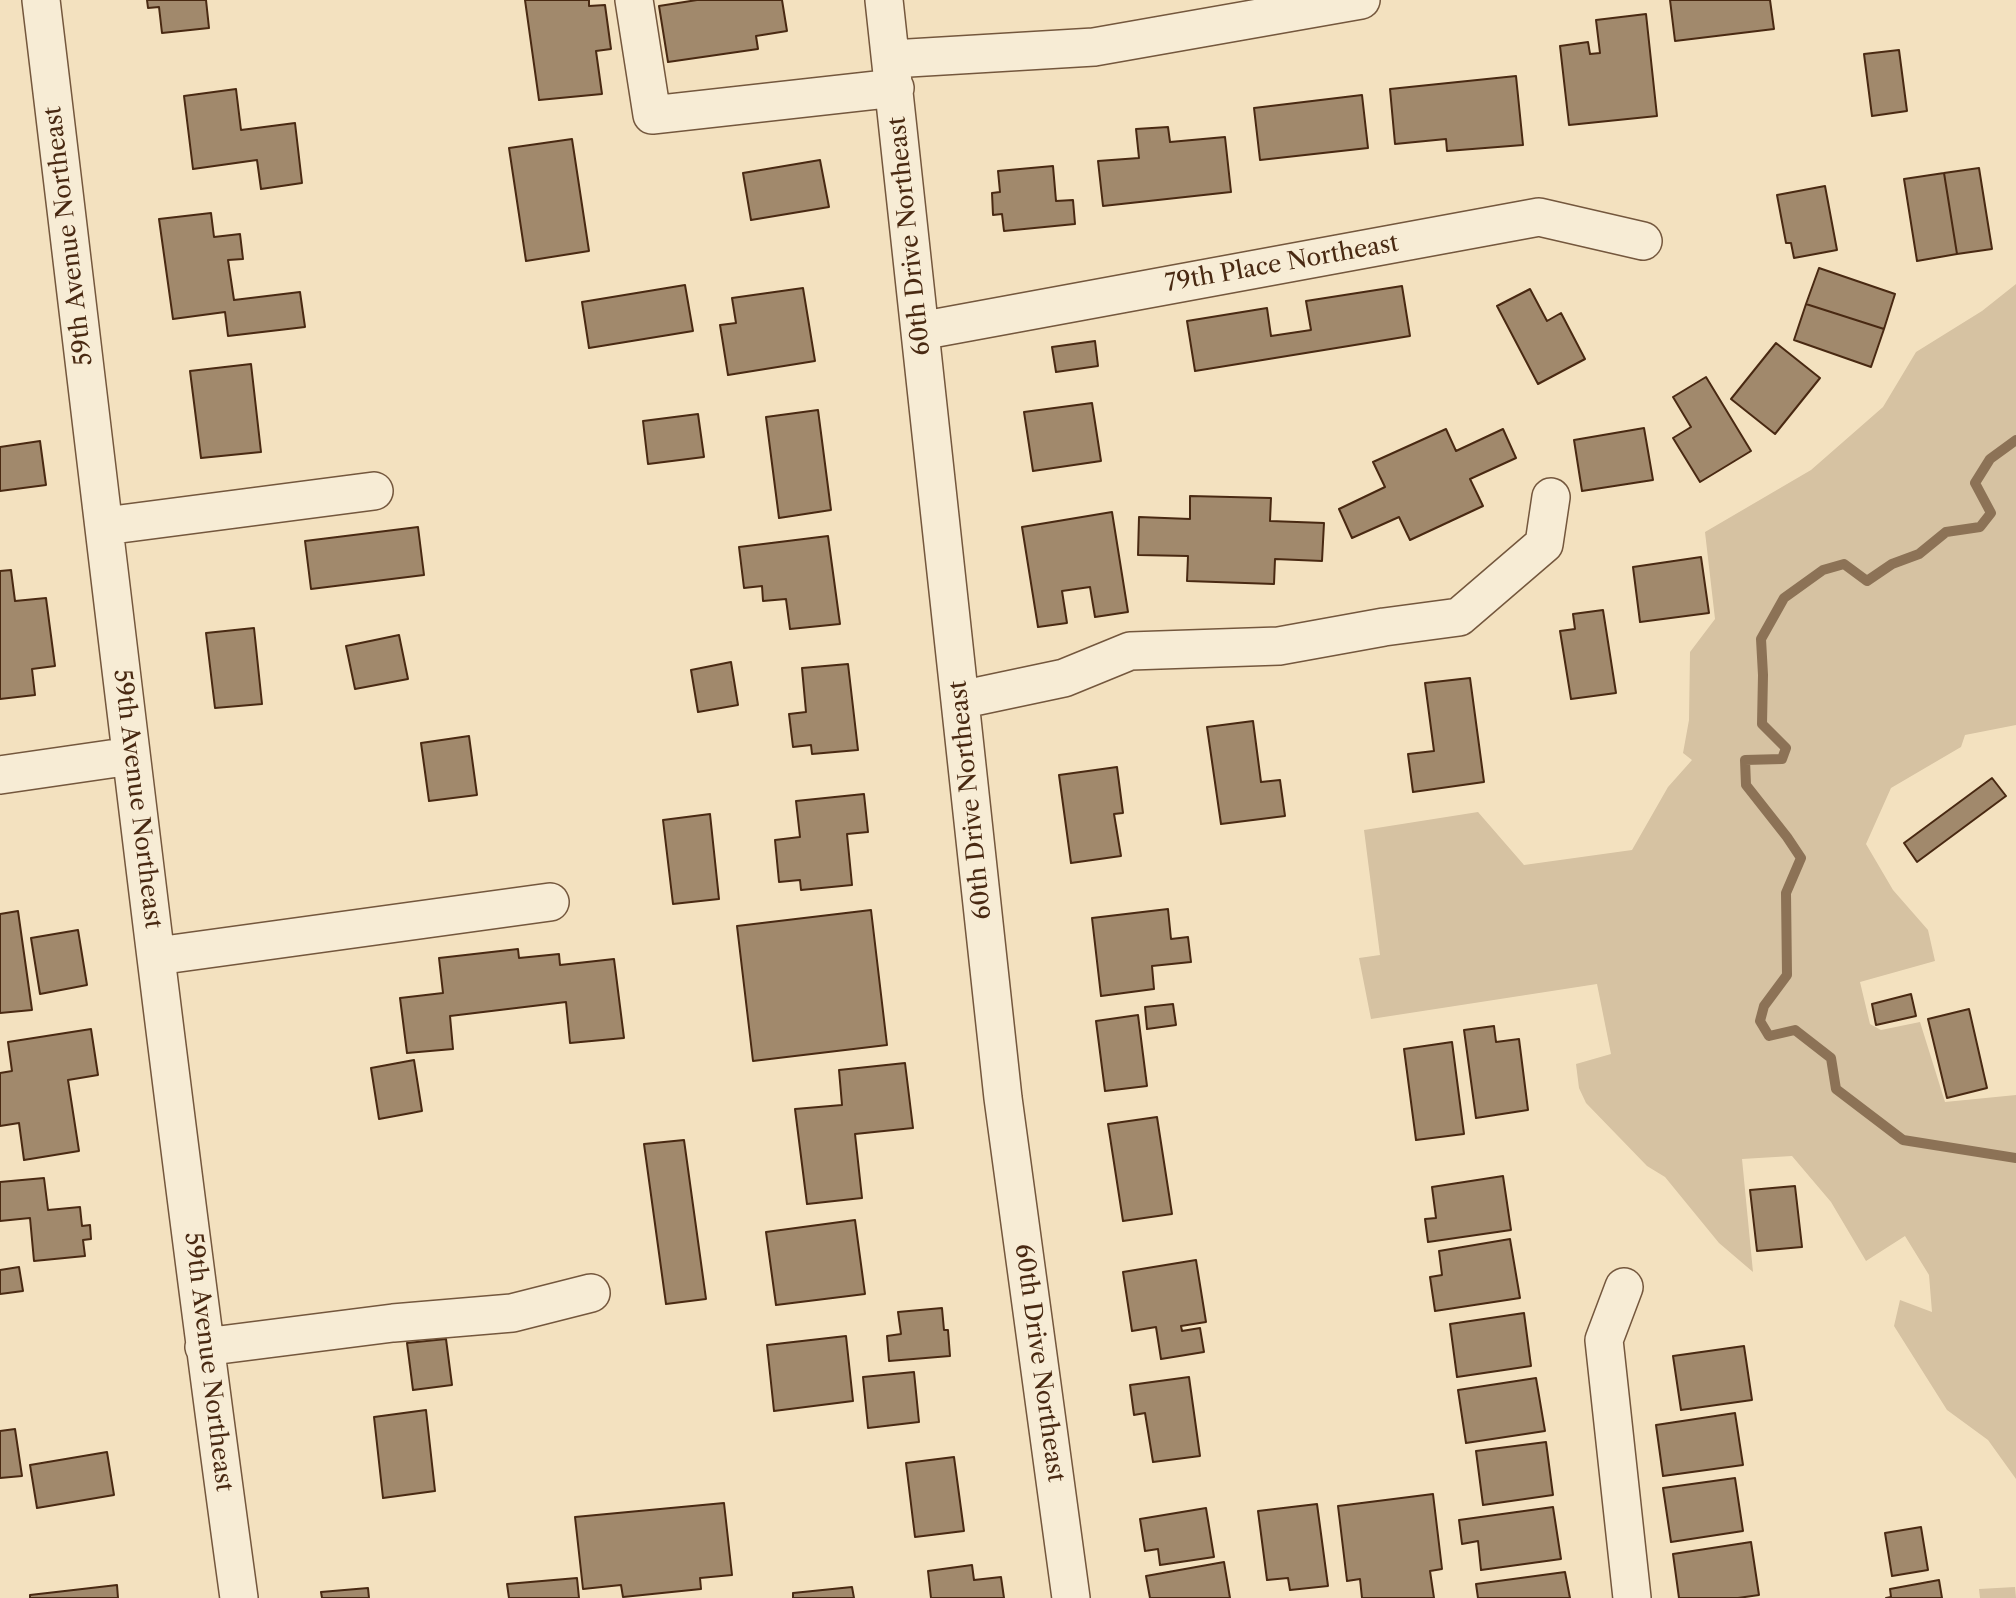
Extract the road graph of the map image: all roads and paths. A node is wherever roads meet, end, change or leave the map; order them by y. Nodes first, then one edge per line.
1 (41, 0) edge
2 (634, 0) edge
3 (884, 0) edge
4 (1361, 0) edge
5 (894, 74) junction
6 (1643, 242) dead end
7 (920, 331) junction
8 (374, 491) dead end
9 (1551, 496) dead end
10 (105, 526) junction
11 (960, 700) junction
12 (131, 756) junction
13 (0, 775) edge
14 (550, 902) dead end
15 (157, 956) junction
16 (1624, 1287) dead end
17 (591, 1293) dead end
18 (204, 1347) junction
19 (239, 1598) edge
20 (1071, 1598) edge
21 (1632, 1598) edge

1 - 10 street, 59th Avenue Northeast
2 - 5 street
3 - 5 street, 60th Drive Northeast
4 - 5 street
5 - 7 street, 60th Drive Northeast
6 - 7 street, 79th Place Northeast
7 - 11 street, 60th Drive Northeast
8 - 10 street
9 - 11 street
10 - 12 street, 59th Avenue Northeast
11 - 20 street, 60th Drive Northeast
12 - 13 street
12 - 15 street, 59th Avenue Northeast
14 - 15 street
15 - 18 street, 59th Avenue Northeast
16 - 21 street
17 - 18 street
18 - 19 street, 59th Avenue Northeast

